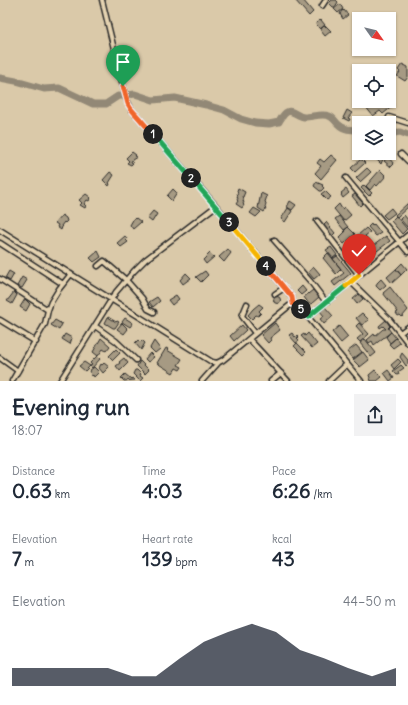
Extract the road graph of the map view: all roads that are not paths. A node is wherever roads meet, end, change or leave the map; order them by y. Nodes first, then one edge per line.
1 (102, 0) edge
2 (326, 0) edge
3 (322, 6) dead end
4 (396, 119) edge
5 (408, 123) edge
6 (401, 154) dead end
7 (408, 161) edge
8 (346, 178) dead end
9 (216, 206) junction
10 (317, 221) dead end
11 (0, 230) edge
12 (408, 236) edge
13 (274, 240) dead end
14 (400, 242) junction
15 (0, 243) edge
16 (408, 252) edge
17 (98, 266) dead end
18 (71, 274) junction
19 (359, 275) junction
20 (0, 279) edge
21 (126, 280) junction
22 (351, 282) junction
23 (63, 284) junction
24 (284, 288) junction
25 (275, 294) dead end
26 (112, 300) junction
27 (326, 302) junction
28 (247, 304) dead end
29 (293, 304) junction
30 (48, 310) junction
31 (154, 312) dead end
32 (308, 317) junction
33 (0, 320) edge
34 (95, 326) junction
35 (408, 326) edge
36 (400, 333) junction
37 (255, 334) junction
38 (249, 339) junction
39 (36, 342) junction
40 (408, 343) edge
41 (0, 358) edge
42 (136, 360) dead end
43 (220, 362) junction
44 (347, 364) junction
45 (18, 371) junction
46 (281, 373) junction
47 (12, 381) edge
48 (60, 381) edge
49 (202, 381) edge
50 (271, 381) edge
51 (288, 381) edge
52 (329, 381) edge
53 (360, 381) edge

1 - 9 street
2 - 3 street
4 - 5 street
6 - 7 street
8 - 14 street
9 - 21 street
9 - 24 street
10 - 19 street
11 - 18 street
12 - 14 street
13 - 27 street
14 - 16 street
14 - 19 street
15 - 23 street
17 - 21 street
18 - 23 street
18 - 26 street
19 - 22 street
20 - 30 street
21 - 26 street
21 - 31 street
22 - 27 street
22 - 36 street
23 - 30 street
24 - 25 street
24 - 29 street
26 - 34 street
26 - 43 street
27 - 32 street
28 - 37 street
29 - 32 street
29 - 37 street
30 - 39 street
32 - 44 street
33 - 39 street
34 - 42 street
34 - 48 street
35 - 36 street
36 - 40 street
37 - 38 street
38 - 43 street
38 - 46 street
39 - 45 street
41 - 45 street
43 - 49 street
44 - 52 street
44 - 53 street
45 - 47 street
46 - 50 street
46 - 51 street

